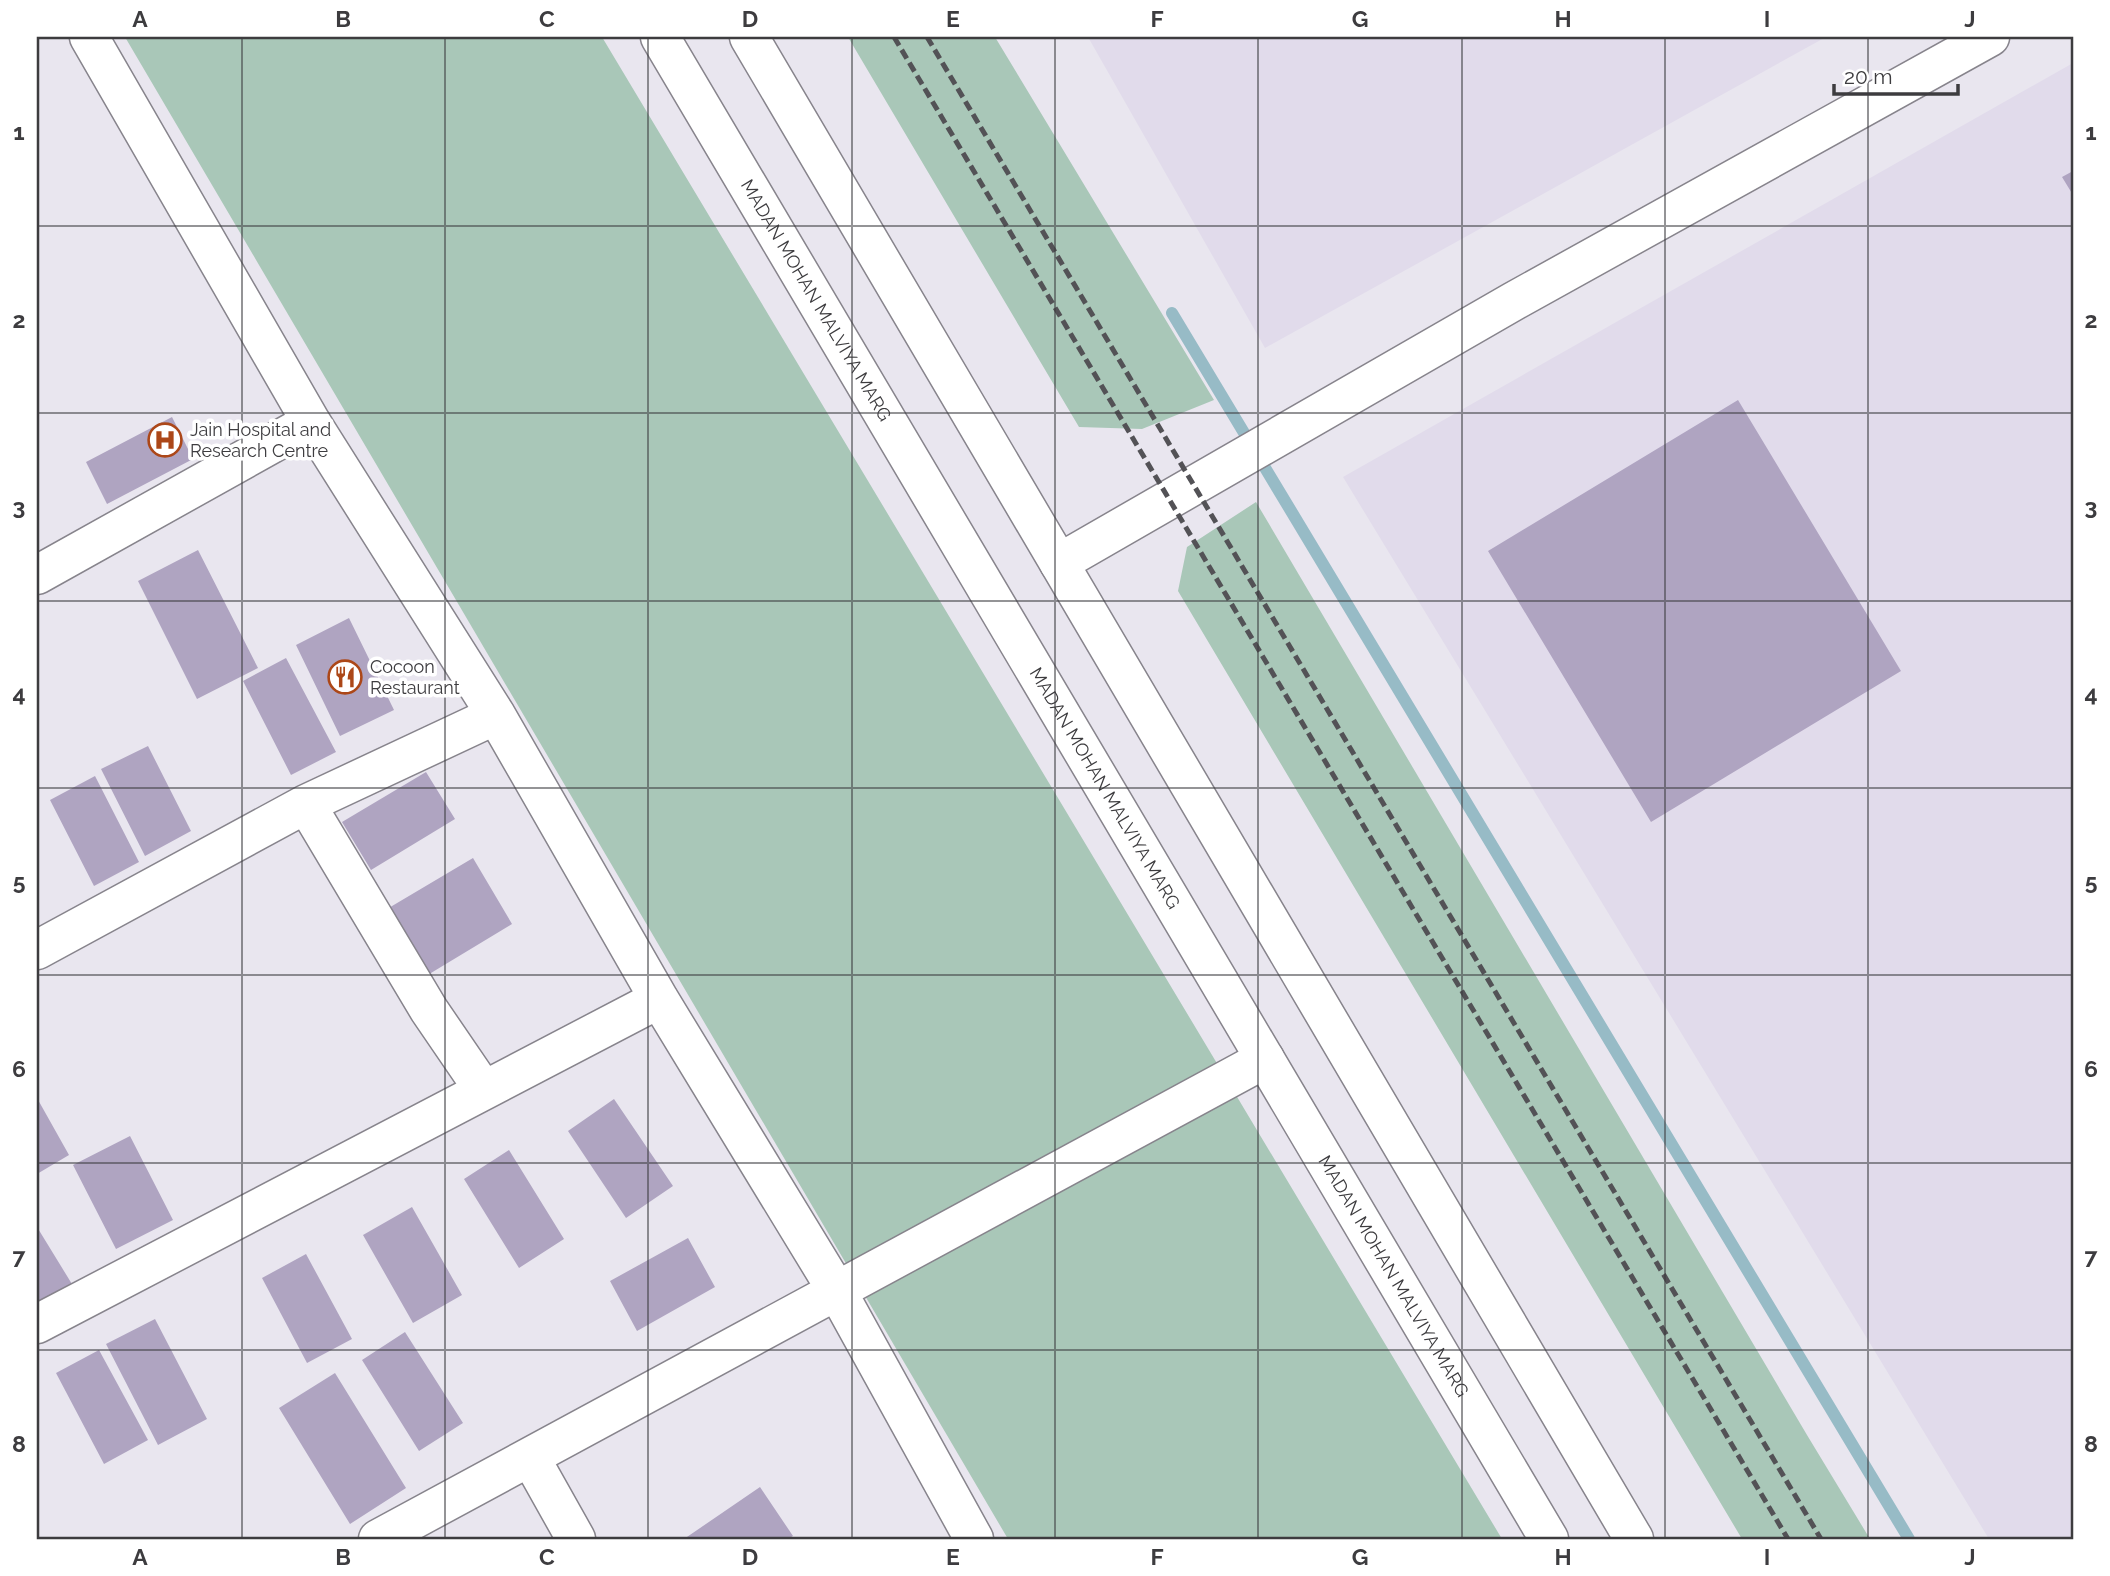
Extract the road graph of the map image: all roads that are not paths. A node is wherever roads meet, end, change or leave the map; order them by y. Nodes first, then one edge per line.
1 (89, 37) edge
2 (660, 37) edge
3 (749, 37) edge
4 (1990, 37) edge
5 (311, 422) junction
6 (1059, 563) junction
7 (37, 575) edge
8 (496, 715) junction
9 (306, 804) junction
10 (37, 950) edge
11 (659, 999) junction
12 (1265, 1059) junction
13 (483, 1089) junction
14 (837, 1290) junction
15 (37, 1324) edge
16 (530, 1457) junction
17 (378, 1539) edge
18 (576, 1539) edge
19 (974, 1539) edge
20 (1549, 1539) edge
21 (1634, 1539) edge

1 - 5 street
2 - 12 street, MADAN MOHAN MALVIYA MARG
3 - 6 street
4 - 6 street
5 - 7 street
5 - 8 street
6 - 21 street
8 - 9 street
8 - 11 street
9 - 10 street
9 - 13 street
11 - 13 street
11 - 14 street
12 - 14 street
12 - 20 street, MADAN MOHAN MALVIYA MARG
13 - 15 street
14 - 16 street
14 - 19 street
16 - 17 street
16 - 18 street

